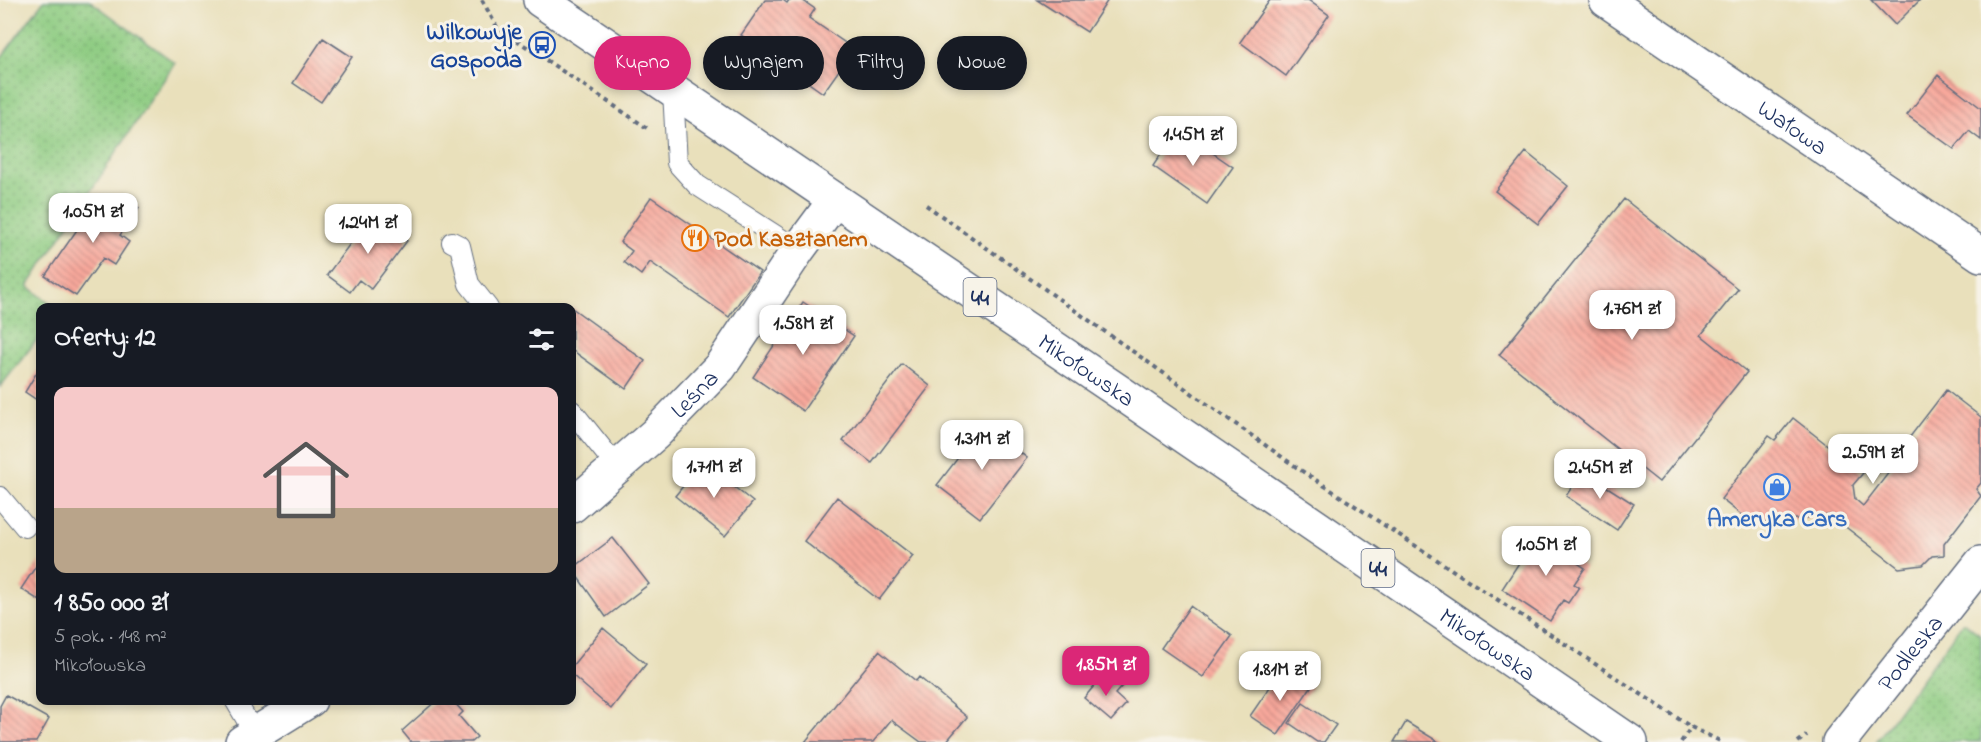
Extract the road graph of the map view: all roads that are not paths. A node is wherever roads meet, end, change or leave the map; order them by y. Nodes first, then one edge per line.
1 (540, 0) edge
2 (1606, 0) edge
3 (673, 91) junction
4 (835, 200) junction
5 (452, 242) dead end
6 (798, 250) junction
7 (1981, 255) edge
8 (484, 303) edge
9 (576, 416) edge
10 (617, 467) junction
11 (0, 498) edge
12 (576, 503) edge
13 (25, 527) dead end
14 (1981, 563) edge
15 (237, 705) edge
16 (303, 705) edge
17 (252, 739) edge
18 (1631, 742) edge
19 (1839, 742) edge

1 - 3 main road, Mikołowska / 44
2 - 7 main road, Wałowa
3 - 4 main road, Mikołowska / 44
3 - 6 lane
4 - 6 main road, Leśna
4 - 18 main road, Mikołowska / 44
5 - 8 lane
6 - 10 main road, Leśna
9 - 10 lane
10 - 12 main road, Leśna
11 - 13 lane
14 - 19 main road, Podleska
15 - 17 lane
16 - 17 main road

